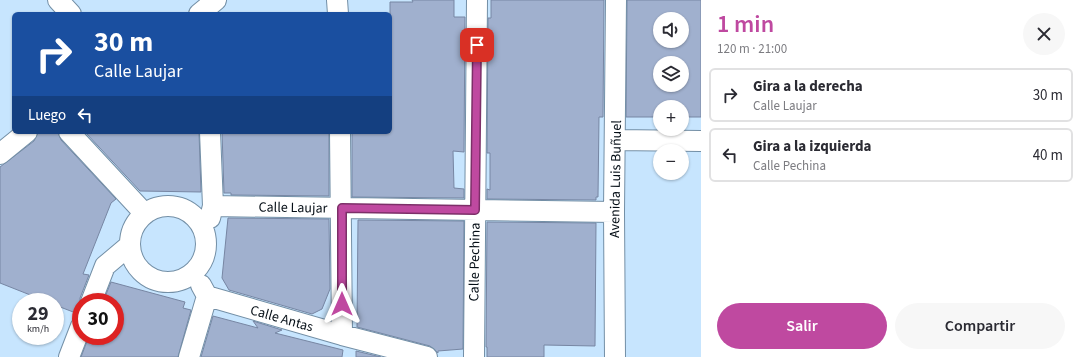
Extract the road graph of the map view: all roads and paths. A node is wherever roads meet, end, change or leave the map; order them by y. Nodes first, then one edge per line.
1 (58, 0) edge
2 (337, 0) edge
3 (477, 0) edge
4 (616, 0) edge
5 (69, 12) edge
6 (338, 12) edge
7 (25, 134) edge
8 (71, 134) edge
9 (210, 134) edge
10 (340, 134) edge
11 (615, 140) junction
12 (701, 141) edge
13 (0, 154) edge
14 (213, 206) junction
15 (342, 208) junction
16 (475, 210) junction
17 (614, 212) junction
18 (145, 214) junction
19 (206, 238) junction
20 (130, 245) junction
21 (195, 272) junction
22 (94, 293) edge
23 (207, 296) junction
24 (342, 336) junction
25 (74, 345) edge
26 (69, 357) edge
27 (189, 357) edge
28 (427, 357) edge
29 (474, 357) edge
30 (615, 357) edge

1 - 5 street
2 - 6 street
3 - 16 street, Calle Pechina
4 - 11 street, Avenida Luis Buñuel
7 - 13 street
8 - 18 street
9 - 14 street
10 - 15 street
11 - 12 street
11 - 17 street, Avenida Luis Buñuel
14 - 15 street, Calle Laujar
14 - 19 street
15 - 16 street, Calle Laujar
15 - 24 street
16 - 17 street, Calle Laujar
16 - 29 street, Calle Pechina
17 - 30 street, Avenida Luis Buñuel
18 - 19 street
18 - 20 street
19 - 21 street
20 - 21 street
20 - 22 street
21 - 23 street
23 - 24 street, Calle Antas
23 - 27 street
24 - 28 street, Calle Antas
25 - 26 street

